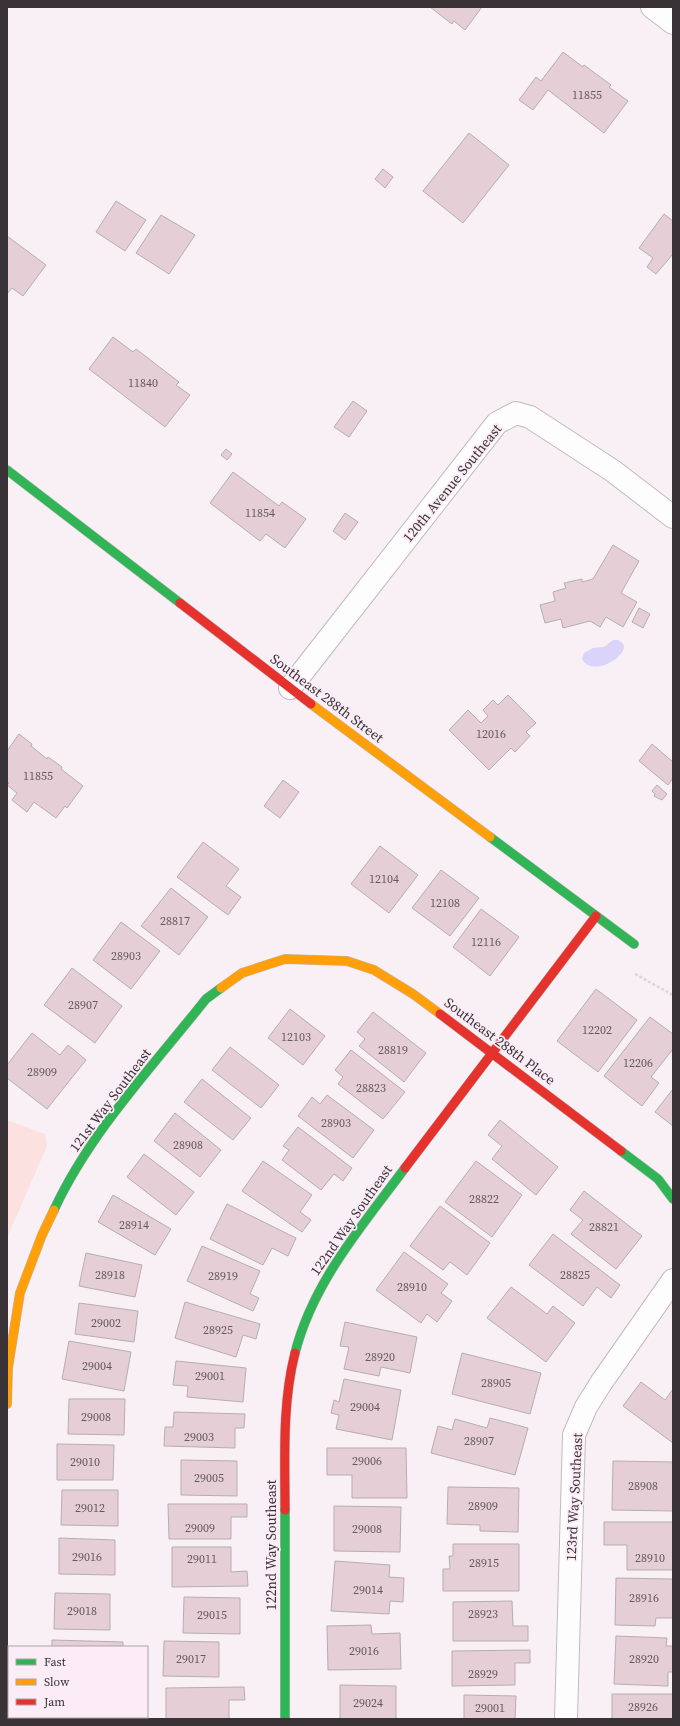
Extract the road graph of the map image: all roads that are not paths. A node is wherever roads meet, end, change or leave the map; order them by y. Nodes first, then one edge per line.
1 (652, 7) edge
2 (673, 23) edge
3 (7, 470) edge
4 (673, 517) edge
5 (290, 688) junction
6 (596, 916) junction
7 (634, 944) dead end
8 (285, 959) joint
9 (492, 1053) junction
10 (673, 1199) edge
11 (673, 1280) edge
12 (7, 1404) edge
13 (285, 1719) edge
14 (566, 1719) edge

1 - 2 street
3 - 5 street, Southeast 288th Street
4 - 5 street, 120th Avenue Southeast
5 - 6 street, Southeast 288th Street
6 - 7 street, Southeast 288th Street
6 - 9 street, 122nd Way Southeast
8 - 9 street, Southeast 288th Place
8 - 12 street, 121st Way Southeast
9 - 10 street, Southeast 288th Place
9 - 13 street, 122nd Way Southeast
11 - 14 street, 123rd Way Southeast

